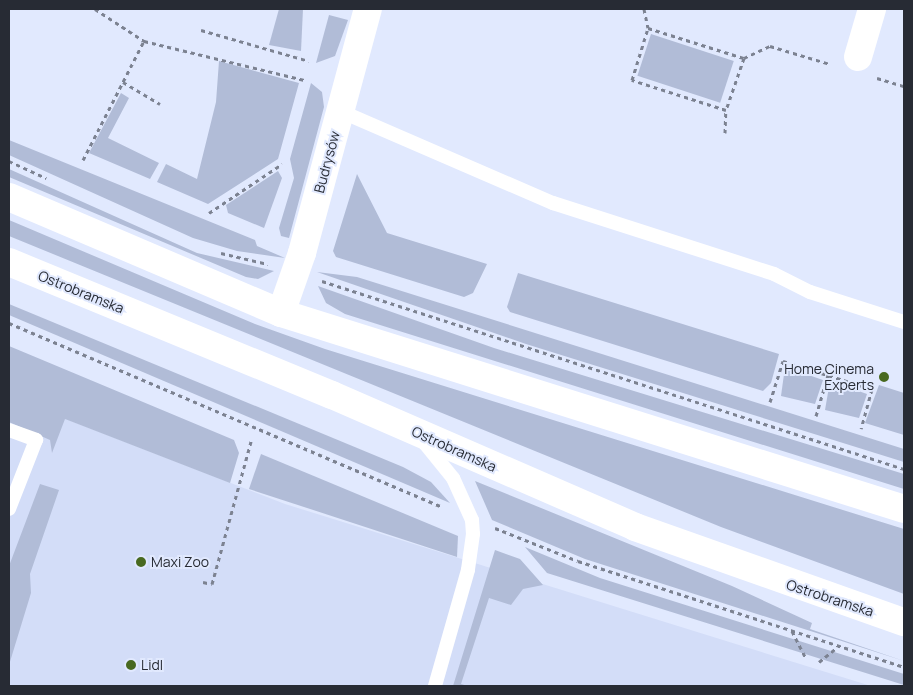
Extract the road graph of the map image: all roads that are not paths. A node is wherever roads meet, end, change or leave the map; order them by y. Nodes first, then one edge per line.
1 (368, 9) edge
2 (872, 9) edge
3 (855, 66) road end
4 (340, 111) junction
5 (9, 197) edge
6 (9, 262) edge
7 (281, 313) junction
8 (904, 322) edge
9 (9, 430) edge
10 (414, 431) junction
11 (9, 509) edge
12 (904, 509) edge
13 (904, 622) edge
14 (435, 686) edge

1 - 4 main road, Budrysów
2 - 3 main road
4 - 7 main road, Budrysów
4 - 8 lane
5 - 7 main road
6 - 10 main road, Ostrobramska
7 - 12 main road
9 - 11 lane
10 - 13 main road, Ostrobramska
10 - 14 lane

